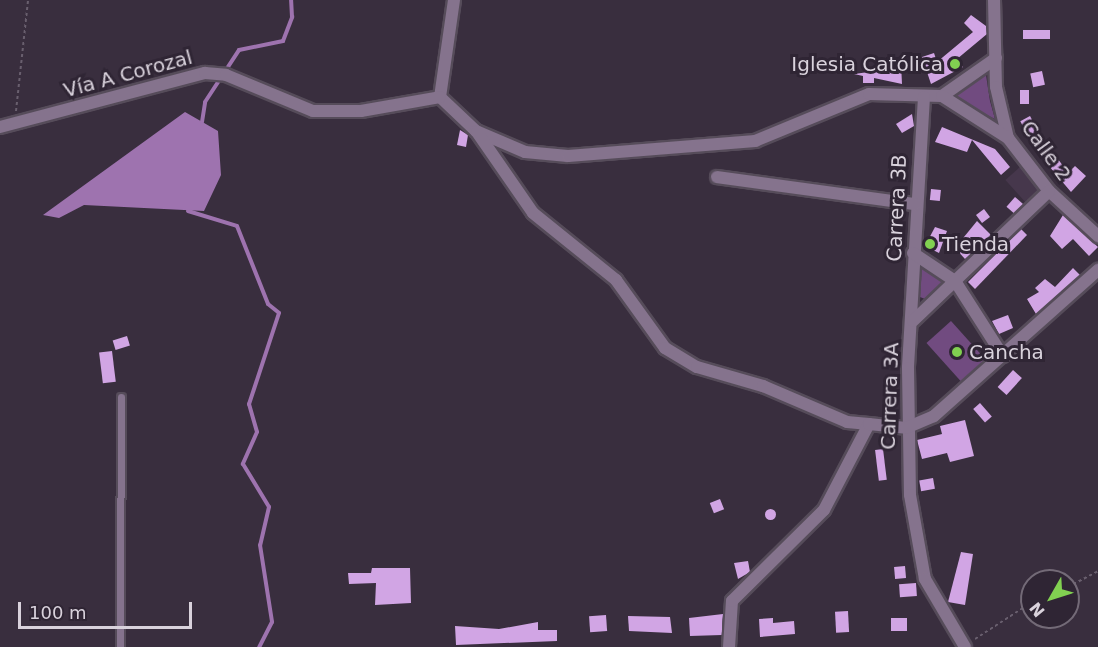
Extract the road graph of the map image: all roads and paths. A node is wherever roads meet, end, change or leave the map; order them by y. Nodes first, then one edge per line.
1 (28, 0) edge
2 (454, 0) edge
3 (994, 0) edge
4 (996, 58) junction
5 (942, 96) junction
6 (440, 97) junction
7 (924, 97) junction
8 (15, 123) junction
9 (0, 127) edge
10 (476, 131) junction
11 (1008, 138) junction
12 (717, 177) dead end
13 (1049, 191) junction
14 (915, 204) junction
15 (1098, 236) edge
16 (913, 253) junction
17 (1098, 270) edge
18 (955, 281) junction
19 (913, 321) junction
20 (1003, 356) junction
21 (121, 397) dead end
22 (869, 424) junction
23 (906, 428) junction
24 (1098, 571) edge
25 (1080, 581) edge
26 (1020, 610) edge
27 (964, 645) edge
28 (120, 647) edge
29 (729, 647) edge

1 - 8 path
2 - 6 street
3 - 4 street, Calle 2
4 - 5 street
4 - 11 street, Calle 2
5 - 7 street
5 - 11 street
6 - 8 street, Vía A Corozal
6 - 10 street
7 - 10 street
7 - 14 street, Carrera 3B
8 - 9 street, Vía A Corozal
10 - 22 street
11 - 13 street, Calle 2
12 - 14 street
13 - 15 street, Calle 2
13 - 18 street, Carrera 3A
14 - 16 street, Carrera 3B
16 - 18 street
16 - 19 street, Carrera 3B
17 - 20 street
18 - 19 street, Carrera 3A
18 - 20 street
19 - 23 street, Carrera 3A
20 - 23 street
21 - 28 lane
22 - 23 street
22 - 29 street
23 - 27 street, Carrera 3A
24 - 25 path
26 - 27 path

